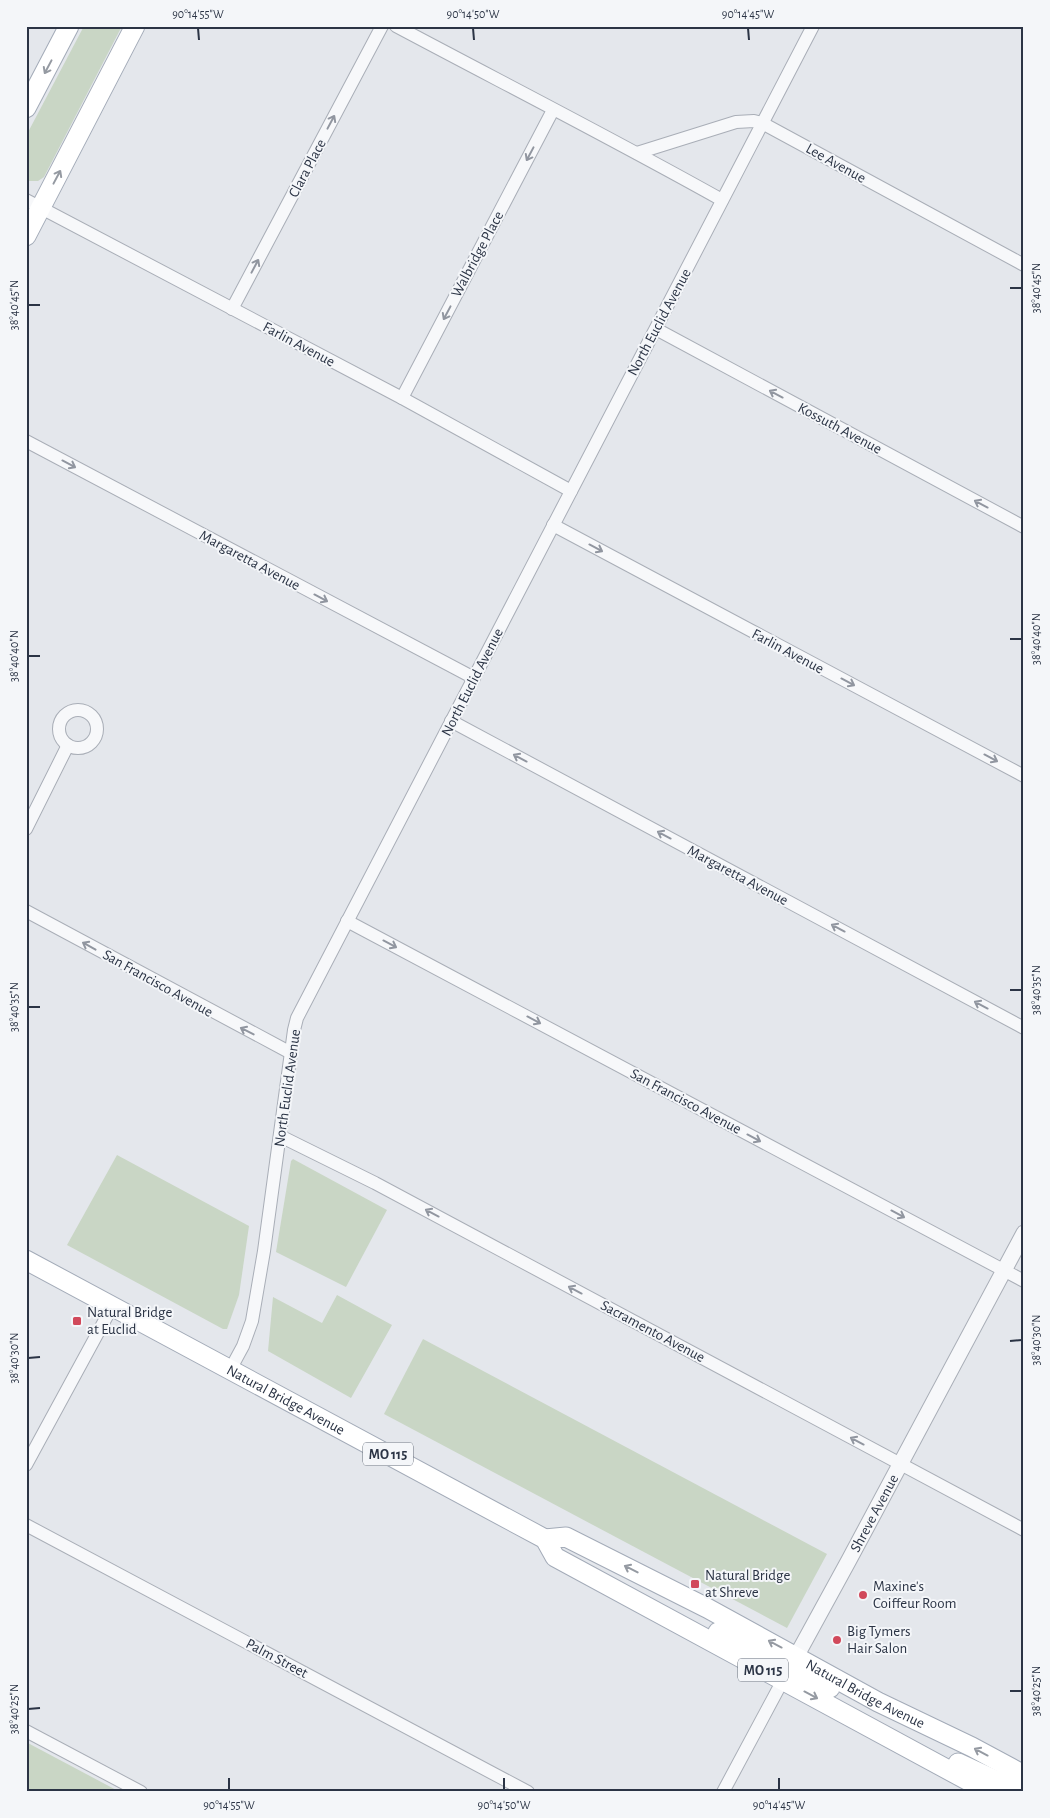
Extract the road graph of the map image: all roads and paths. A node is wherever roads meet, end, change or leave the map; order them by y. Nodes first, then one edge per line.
1 (69, 26) edge
2 (135, 26) edge
3 (382, 26) edge
4 (396, 26) edge
5 (813, 26) edge
6 (26, 108) edge
7 (553, 110) junction
8 (762, 123) junction
9 (637, 153) junction
10 (722, 200) junction
11 (34, 204) edge
12 (26, 236) edge
13 (1024, 265) edge
14 (232, 309) junction
15 (656, 329) junction
16 (402, 398) junction
17 (26, 441) edge
18 (571, 492) junction
19 (553, 525) junction
20 (1024, 527) edge
21 (474, 678) junction
22 (451, 721) junction
23 (68, 746) dead end
24 (1024, 776) edge
25 (26, 829) edge
26 (26, 911) edge
27 (347, 921) junction
28 (1024, 1028) edge
29 (291, 1053) junction
30 (280, 1136) junction
31 (1024, 1234) edge
32 (26, 1260) edge
33 (1004, 1271) junction
34 (1024, 1281) edge
35 (113, 1305) junction
36 (230, 1370) junction
37 (900, 1464) junction
38 (26, 1466) edge
39 (26, 1525) edge
40 (1024, 1530) edge
41 (545, 1539) junction
42 (790, 1668) junction
43 (26, 1731) edge
44 (916, 1752) junction
45 (1024, 1775) edge
46 (140, 1792) edge
47 (528, 1792) edge
48 (723, 1792) edge
49 (989, 1792) edge
50 (1021, 1792) edge

1 -> 6 main road
11 -> 2 main road
14 -> 3 street, Clara Place
4 - 7 street
5 - 8 street, North Euclid Avenue
7 - 9 street
7 -> 16 street, Walbridge Place
8 - 9 street, Lee Avenue
8 - 10 street, North Euclid Avenue
8 - 13 street, Lee Avenue
9 - 10 street
10 - 15 street, North Euclid Avenue
11 - 12 main road
11 - 14 street, Farlin Avenue
14 - 16 street, Farlin Avenue
15 - 18 street, North Euclid Avenue
20 -> 15 street, Kossuth Avenue
16 - 18 street, Farlin Avenue
17 -> 21 street, Margaretta Avenue
18 - 19 street, North Euclid Avenue
19 - 21 street, North Euclid Avenue
19 -> 24 street, Farlin Avenue
21 - 22 street, North Euclid Avenue
22 - 27 street, North Euclid Avenue
28 -> 22 street, Margaretta Avenue
23 - 25 street
29 -> 26 street, San Francisco Avenue
27 - 29 street, North Euclid Avenue
27 -> 33 street, San Francisco Avenue
29 - 30 street, North Euclid Avenue
30 - 36 street, North Euclid Avenue
37 -> 30 street, Sacramento Avenue
31 - 33 street, Shreve Avenue
32 - 35 main road, Natural Bridge Avenue / MO 115
33 - 34 street, San Francisco Avenue
33 - 37 street, Shreve Avenue
35 - 36 main road, Natural Bridge Avenue / MO 115
35 - 38 street
36 - 41 main road, Natural Bridge Avenue / MO 115
37 - 40 street, Sacramento Avenue
37 - 42 street, Shreve Avenue
39 - 47 street, Palm Street
42 -> 41 main road, Natural Bridge Avenue
41 - 42 main road, Natural Bridge Avenue / MO 115
42 -> 44 main road, Natural Bridge Avenue / MO 115
45 -> 42 main road, Natural Bridge Avenue
42 - 48 street, Shreve Avenue
43 - 46 street
44 - 49 main road, Natural Bridge Avenue / MO 115
44 - 50 main road

